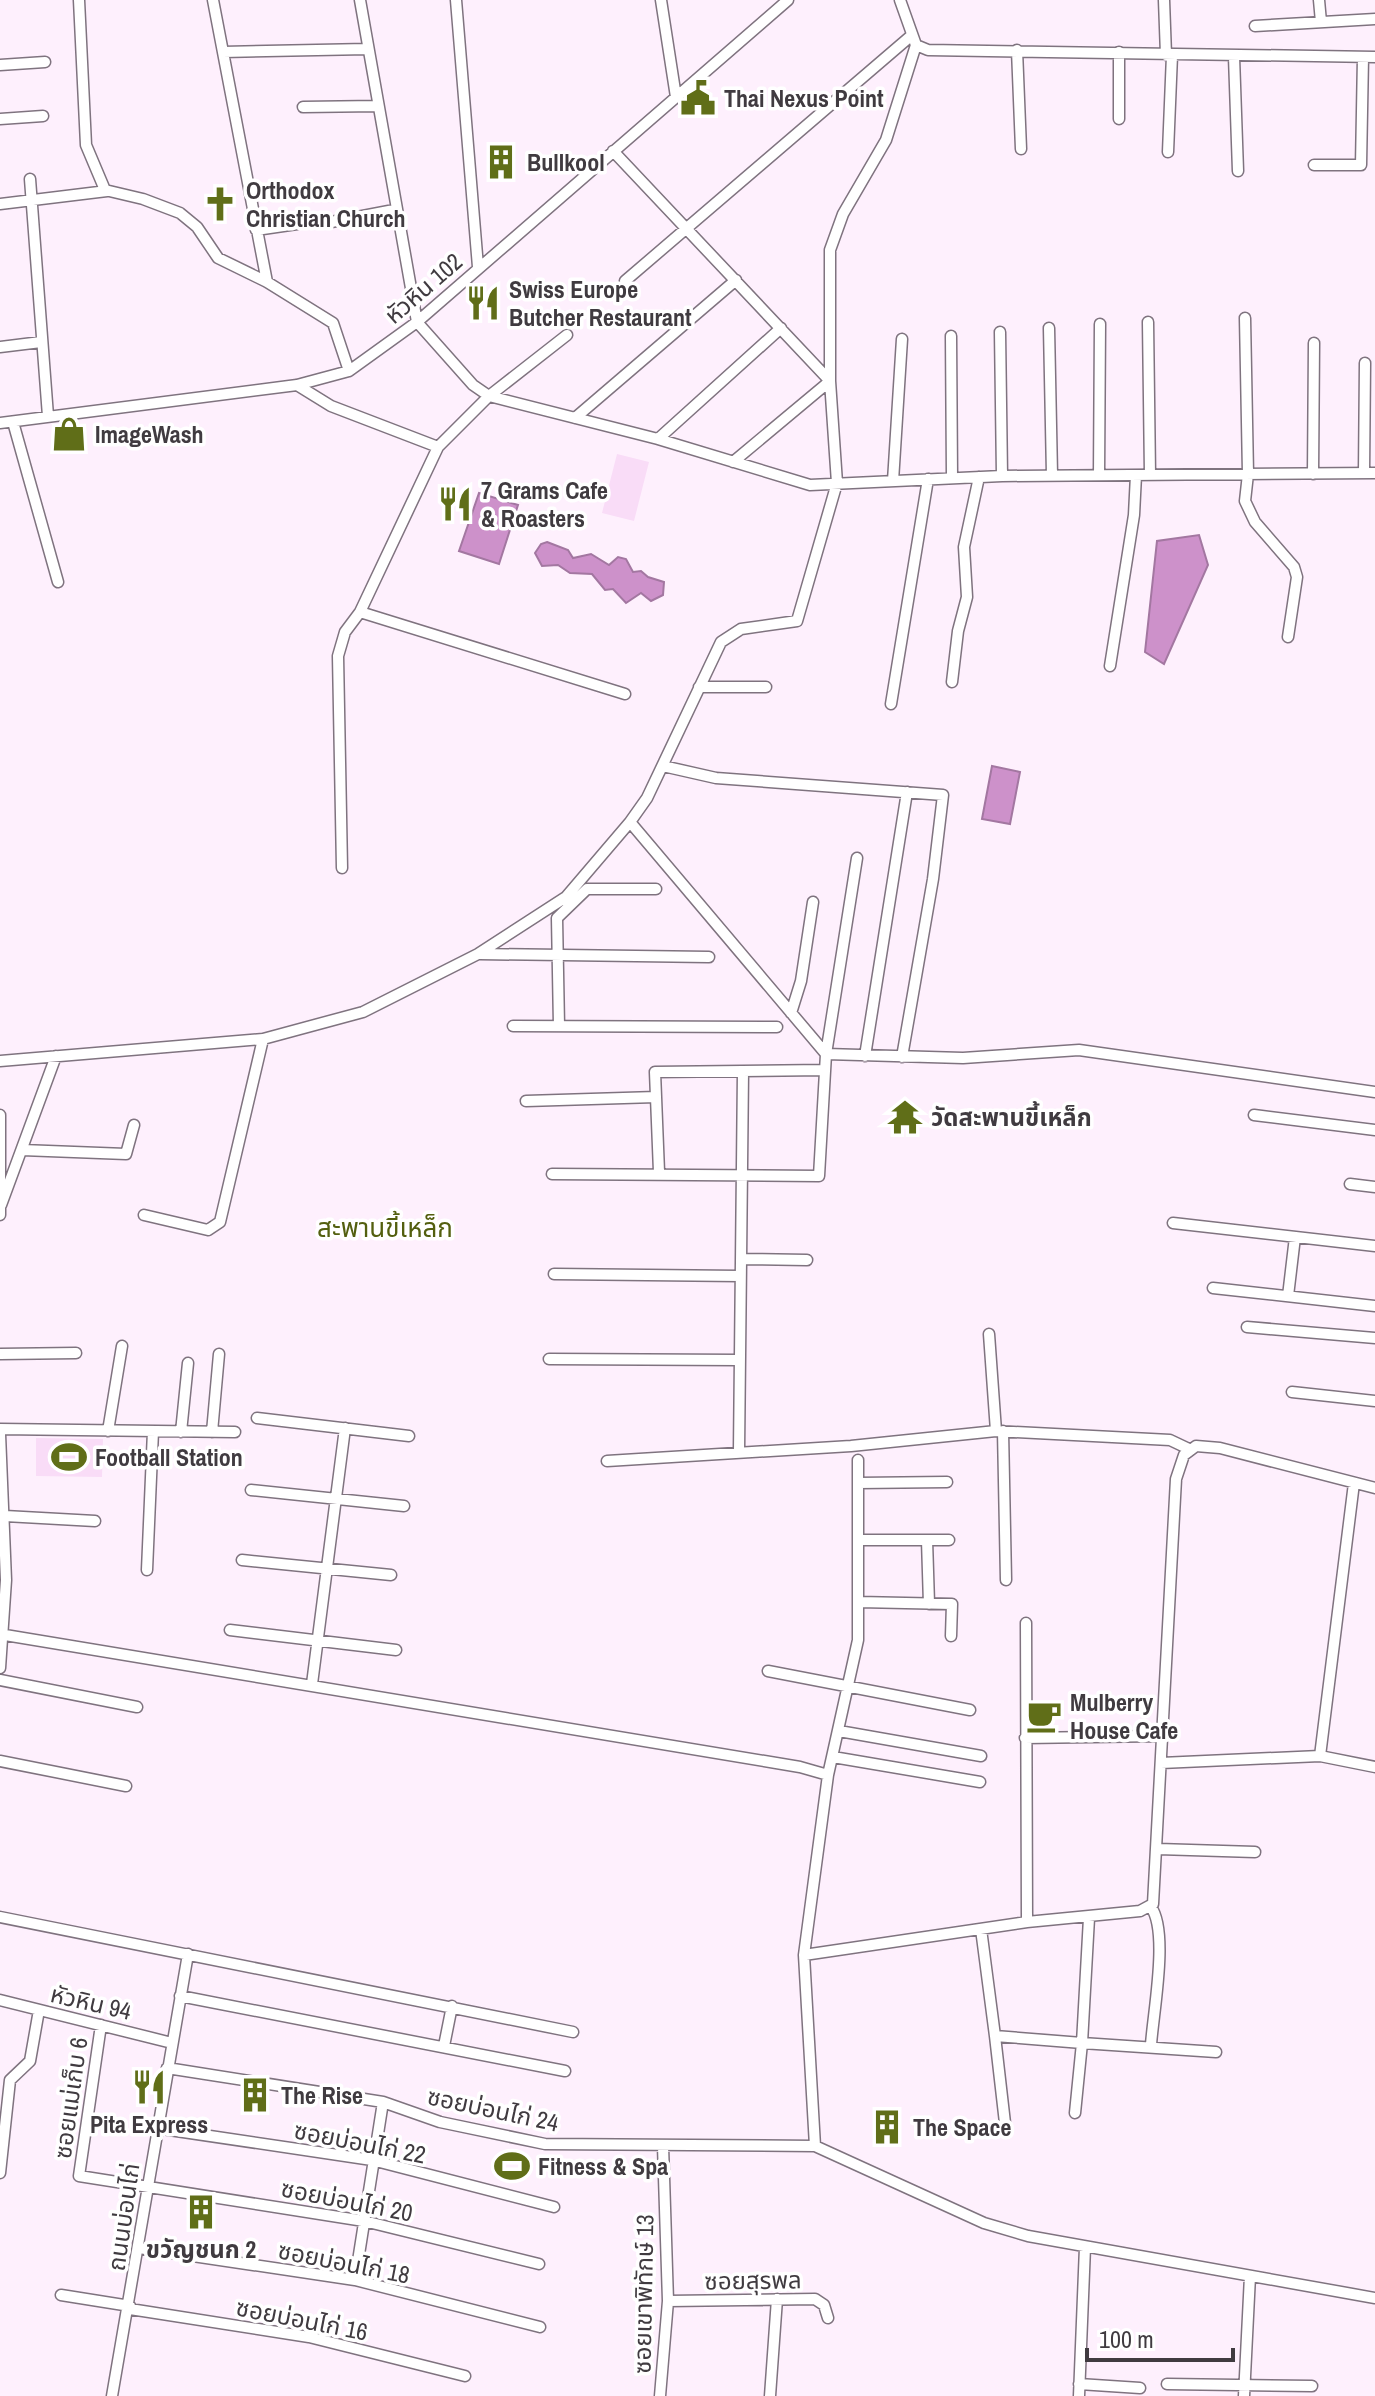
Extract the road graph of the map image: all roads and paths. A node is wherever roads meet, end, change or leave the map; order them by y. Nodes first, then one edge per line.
1 (79, 0) edge
2 (213, 0) edge
3 (360, 0) edge
4 (456, 0) edge
5 (661, 0) edge
6 (788, 0) edge
7 (900, 0) edge
8 (1164, 0) edge
9 (1319, 0) edge
10 (1375, 19) edge
11 (1321, 22) junction
12 (1255, 26) dead end
13 (914, 40) junction
14 (367, 49) junction
15 (1017, 50) junction
16 (223, 52) junction
17 (1119, 52) junction
18 (1169, 55) junction
19 (1234, 57) junction
20 (1363, 57) junction
21 (1375, 57) edge
22 (45, 62) dead end
23 (0, 65) edge
24 (676, 97) junction
25 (377, 106) junction
26 (303, 107) dead end
27 (43, 116) dead end
28 (0, 119) edge
29 (1119, 119) dead end
30 (1021, 149) dead end
31 (613, 151) junction
32 (1168, 152) dead end
33 (1314, 165) dead end
34 (1238, 171) dead end
35 (30, 179) dead end
36 (107, 191) junction
37 (32, 201) junction
38 (0, 204) edge
39 (394, 210) junction
40 (326, 223) dead end
41 (297, 224) dead end
42 (687, 228) junction
43 (256, 230) junction
44 (478, 267) junction
45 (736, 280) junction
46 (625, 281) dead end
47 (267, 282) junction
48 (1245, 318) dead end
49 (417, 322) junction
50 (1148, 322) dead end
51 (1100, 324) dead end
52 (781, 328) junction
53 (1049, 328) dead end
54 (1000, 332) dead end
55 (567, 335) dead end
56 (951, 336) dead end
57 (902, 339) dead end
58 (41, 342) junction
59 (1314, 343) dead end
60 (0, 347) edge
61 (1365, 363) dead end
62 (349, 371) junction
63 (830, 381) junction
64 (297, 385) junction
65 (489, 396) junction
66 (48, 416) junction
67 (575, 418) junction
68 (13, 422) junction
69 (0, 423) edge
70 (658, 439) junction
71 (438, 447) junction
72 (733, 462) junction
73 (1369, 473) edge
74 (1248, 474) junction
75 (1313, 474) junction
76 (1052, 475) junction
77 (1099, 475) junction
78 (1136, 475) junction
79 (1150, 475) junction
80 (1002, 476) junction
81 (952, 477) junction
82 (979, 477) junction
83 (928, 479) junction
84 (893, 481) junction
85 (837, 483) junction
86 (58, 582) dead end
87 (360, 612) junction
88 (1288, 637) dead end
89 (1110, 666) dead end
90 (952, 682) dead end
91 (699, 687) junction
92 (766, 687) dead end
93 (625, 694) dead end
94 (891, 704) dead end
95 (663, 766) junction
96 (907, 792) junction
97 (630, 822) junction
98 (857, 858) dead end
99 (342, 868) dead end
100 (656, 889) dead end
101 (813, 902) dead end
102 (478, 954) junction
103 (558, 957) junction
104 (709, 957) dead end
105 (791, 1013) junction
106 (513, 1026) dead end
107 (559, 1026) junction
108 (777, 1027) dead end
109 (263, 1039) junction
110 (826, 1054) junction
111 (56, 1056) junction
112 (865, 1056) junction
113 (902, 1057) junction
114 (0, 1061) edge
115 (825, 1070) junction
116 (743, 1071) junction
117 (1375, 1092) edge
118 (656, 1097) junction
119 (526, 1101) dead end
120 (0, 1115) edge
121 (1254, 1115) dead end
122 (134, 1125) dead end
123 (1375, 1130) edge
124 (22, 1150) junction
125 (659, 1172) junction
126 (741, 1173) junction
127 (552, 1174) dead end
128 (1350, 1184) dead end
129 (1375, 1187) edge
130 (1, 1205) edge
131 (0, 1215) edge
132 (144, 1215) dead end
133 (1173, 1223) dead end
134 (1295, 1237) junction
135 (1375, 1246) edge
136 (741, 1259) junction
137 (807, 1260) dead end
138 (554, 1274) dead end
139 (740, 1276) junction
140 (1213, 1288) dead end
141 (1288, 1296) junction
142 (1375, 1306) edge
143 (1247, 1327) dead end
144 (989, 1334) dead end
145 (1375, 1338) edge
146 (122, 1346) dead end
147 (76, 1353) dead end
148 (0, 1354) edge
149 (219, 1354) dead end
150 (549, 1359) dead end
151 (739, 1360) junction
152 (188, 1363) dead end
153 (1292, 1392) dead end
154 (1375, 1401) edge
155 (257, 1418) dead end
156 (345, 1428) junction
157 (108, 1431) junction
158 (153, 1431) junction
159 (1000, 1431) junction
160 (0, 1432) edge
161 (181, 1432) junction
162 (212, 1432) junction
163 (235, 1432) dead end
164 (409, 1436) dead end
165 (1189, 1449) junction
166 (739, 1451) junction
167 (858, 1460) dead end
168 (607, 1461) dead end
169 (947, 1482) dead end
170 (858, 1483) junction
171 (1354, 1483) junction
172 (1375, 1488) edge
173 (251, 1490) dead end
174 (336, 1499) junction
175 (404, 1506) dead end
176 (95, 1521) dead end
177 (4, 1522) edge
178 (858, 1540) junction
179 (927, 1540) junction
180 (949, 1540) dead end
181 (242, 1560) dead end
182 (328, 1568) junction
183 (147, 1570) dead end
184 (391, 1575) dead end
185 (1006, 1580) dead end
186 (3, 1581) edge
187 (859, 1602) junction
188 (929, 1604) junction
189 (1026, 1623) dead end
190 (230, 1630) dead end
191 (5, 1635) junction
192 (951, 1636) dead end
193 (320, 1641) junction
194 (396, 1650) dead end
195 (0, 1668) edge
196 (768, 1671) dead end
197 (0, 1680) edge
198 (312, 1684) junction
199 (848, 1687) junction
200 (137, 1707) dead end
201 (970, 1710) dead end
202 (839, 1731) junction
203 (1160, 1736) junction
204 (1025, 1738) junction
205 (981, 1756) dead end
206 (1320, 1756) junction
207 (833, 1757) junction
208 (0, 1761) edge
209 (1161, 1763) junction
210 (1375, 1767) edge
211 (828, 1775) junction
212 (980, 1782) dead end
213 (126, 1786) dead end
214 (1158, 1849) junction
215 (1255, 1852) dead end
216 (1151, 1907) junction
217 (0, 1917) edge
218 (1089, 1918) junction
219 (1027, 1922) junction
220 (981, 1929) junction
221 (188, 1954) junction
222 (804, 1955) junction
223 (180, 1996) junction
224 (0, 2000) edge
225 (452, 2006) junction
226 (39, 2010) junction
227 (101, 2025) junction
228 (573, 2032) dead end
229 (995, 2036) junction
230 (172, 2043) junction
231 (1082, 2043) junction
232 (1151, 2045) junction
233 (444, 2046) junction
234 (1216, 2052) dead end
235 (167, 2068) junction
236 (565, 2071) dead end
237 (383, 2102) junction
238 (1075, 2113) dead end
239 (1005, 2123) dead end
240 (156, 2128) junction
241 (663, 2146) junction
242 (815, 2146) junction
243 (372, 2160) junction
244 (0, 2173) edge
245 (79, 2176) joint
246 (146, 2187) junction
247 (554, 2207) dead end
248 (364, 2221) junction
249 (1085, 2247) junction
250 (139, 2248) junction
251 (539, 2264) dead end
252 (1250, 2276) junction
253 (355, 2280) junction
254 (61, 2295) dead end
255 (1375, 2298) edge
256 (777, 2299) junction
257 (668, 2301) junction
258 (130, 2308) junction
259 (828, 2318) dead end
260 (540, 2327) dead end
261 (465, 2376) dead end
262 (1167, 2384) dead end
263 (1312, 2386) dead end
264 (1140, 2388) dead end
265 (1079, 2390) edge
266 (1244, 2391) edge
267 (112, 2396) edge
268 (660, 2396) edge
269 (770, 2396) edge

1 - 36 street
2 - 16 street
3 - 14 street
4 - 44 street
5 - 24 street
6 - 24 street, หัวหิน 102
7 - 13 street
8 - 18 street
9 - 11 street
10 - 11 street
11 - 12 street
13 - 15 street
13 - 42 street
13 - 63 street
14 - 16 street
14 - 25 street
15 - 17 street
15 - 30 street
16 - 43 street
17 - 18 street
17 - 29 street
18 - 19 street
18 - 32 street
19 - 20 street
19 - 34 street
20 - 21 street
20 - 33 street
22 - 23 street
24 - 31 street, หัวหิน 102
25 - 26 street
25 - 39 street
27 - 28 street
31 - 42 street
31 - 44 street, หัวหิน 102
35 - 37 street
36 - 37 street
36 - 47 street
37 - 38 street
37 - 58 street
39 - 40 street
39 - 49 street
41 - 43 street
42 - 45 street
42 - 46 street
43 - 47 street
44 - 49 street, หัวหิน 102
45 - 52 street
45 - 67 street
47 - 62 street
48 - 74 street
49 - 62 street, หัวหิน 102
49 - 65 street
50 - 79 street
51 - 77 street
52 - 63 street
52 - 70 street
53 - 76 street
54 - 80 street
55 - 65 street
56 - 81 street
57 - 84 street
58 - 60 street
58 - 66 street
59 - 75 street
61 - 73 street
62 - 64 street, หัวหิน 102
63 - 72 street
63 - 85 street
64 - 66 street, หัวหิน 102
64 - 71 street
65 - 67 street
65 - 71 street
66 - 68 street, หัวหิน 102
67 - 70 street
68 - 69 street, หัวหิน 102
68 - 86 street
70 - 72 street
71 - 87 street
72 - 85 street
73 - 75 street
74 - 75 street
74 - 79 street
74 - 88 street
76 - 77 street
76 - 80 street
77 - 78 street
78 - 79 street
78 - 89 street
80 - 82 street
81 - 82 street
81 - 83 street
82 - 90 street
83 - 84 street
83 - 94 street
84 - 85 street
85 - 91 street
87 - 93 street
87 - 99 street
91 - 92 street
91 - 95 street
95 - 96 street
95 - 97 street
96 - 112 street
96 - 113 street
97 - 102 street
97 - 105 street
98 - 110 street
100 - 103 street
101 - 105 street
102 - 103 street
102 - 109 street
103 - 104 street
103 - 107 street
105 - 110 street
106 - 107 street
107 - 108 street
109 - 111 street
109 - 132 street
110 - 112 street
110 - 115 street
111 - 114 street
111 - 124 street
112 - 113 street
113 - 117 street
115 - 116 street
115 - 126 street
116 - 118 street
116 - 126 street
118 - 119 street
118 - 125 street
120 - 130 street
121 - 123 street
122 - 124 street
124 - 130 street
125 - 126 street
125 - 127 street
126 - 136 street
128 - 129 street
130 - 131 street
133 - 134 street
134 - 135 street
134 - 141 street
136 - 137 street
136 - 139 street
138 - 139 street
139 - 151 street
140 - 141 street
141 - 142 street
143 - 145 street
144 - 159 street
146 - 157 street
147 - 148 street
149 - 162 street
150 - 151 street
151 - 166 street
152 - 161 street
153 - 154 street
155 - 156 street
156 - 164 street
156 - 174 street
157 - 158 street
157 - 160 street
158 - 161 street
158 - 183 street
159 - 165 street
159 - 166 street
159 - 185 street
160 - 177 street
161 - 162 street
162 - 163 street
165 - 171 street
165 - 203 street
166 - 168 street
167 - 170 street
169 - 170 street
170 - 178 street
171 - 172 street
171 - 206 street
173 - 174 street
174 - 175 street
174 - 182 street
176 - 177 street
177 - 186 street
178 - 179 street
178 - 187 street
179 - 180 street
179 - 188 street
181 - 182 street
182 - 184 street
182 - 193 street
186 - 191 street
187 - 188 street
187 - 199 street
188 - 192 street
189 - 204 street
190 - 193 street
191 - 195 street
191 - 198 street
193 - 194 street
193 - 198 street
196 - 199 street
197 - 200 street
198 - 211 street
199 - 201 street
199 - 202 street
202 - 205 street
202 - 207 street
203 - 204 street
203 - 209 street
204 - 219 street
206 - 209 street
206 - 210 street
207 - 211 street
207 - 212 street
208 - 213 street
209 - 214 street
211 - 222 street
214 - 215 street
214 - 216 street
216 - 218 street
216 - 232 street
217 - 221 street
218 - 219 street
218 - 231 street
219 - 220 street
220 - 222 street
220 - 229 street
221 - 223 street, ถนนบ่อนไก่
221 - 225 street
222 - 242 street
223 - 230 street, ถนนบ่อนไก่
223 - 233 street
224 - 226 street, หัวหิน 94
225 - 228 street
225 - 233 street
226 - 227 street, หัวหิน 94
226 - 244 street
227 - 230 street, หัวหิน 94
227 - 245 street, ซอยแม่เก็บ 6
229 - 231 street
229 - 239 street
230 - 235 street, ถนนบ่อนไก่
231 - 232 street
231 - 238 street
232 - 234 street
233 - 236 street
235 - 237 street, ซอยบ่อนไก่ 24
235 - 240 street, ถนนบ่อนไก่
237 - 241 street, ซอยบ่อนไก่ 24
237 - 243 street
240 - 243 street, ซอยบ่อนไก่ 22
240 - 246 street, ถนนบ่อนไก่
241 - 242 street, ซอยบ่อนไก่ 24
241 - 257 street, ซอยเขาพิทักษ์ 13
242 - 249 street
243 - 247 street, ซอยบ่อนไก่ 22
243 - 248 street
245 - 246 street, ซอยบ่อนไก่ 20
246 - 248 street, ซอยบ่อนไก่ 20
246 - 250 street, ถนนบ่อนไก่
248 - 251 street, ซอยบ่อนไก่ 20
248 - 253 street
249 - 252 street
249 - 265 street
250 - 253 street, ซอยบ่อนไก่ 18
250 - 258 street, ถนนบ่อนไก่
252 - 255 street
252 - 266 street
253 - 260 street, ซอยบ่อนไก่ 18
254 - 258 street, ซอยบ่อนไก่ 16
256 - 257 street, ซอยสุรพล
256 - 259 street, ซอยสุรพล
256 - 269 street
257 - 268 street, ซอยเขาพิทักษ์ 13
258 - 261 street, ซอยบ่อนไก่ 16
258 - 267 street, ถนนบ่อนไก่
262 - 266 street
263 - 266 street
264 - 265 street

